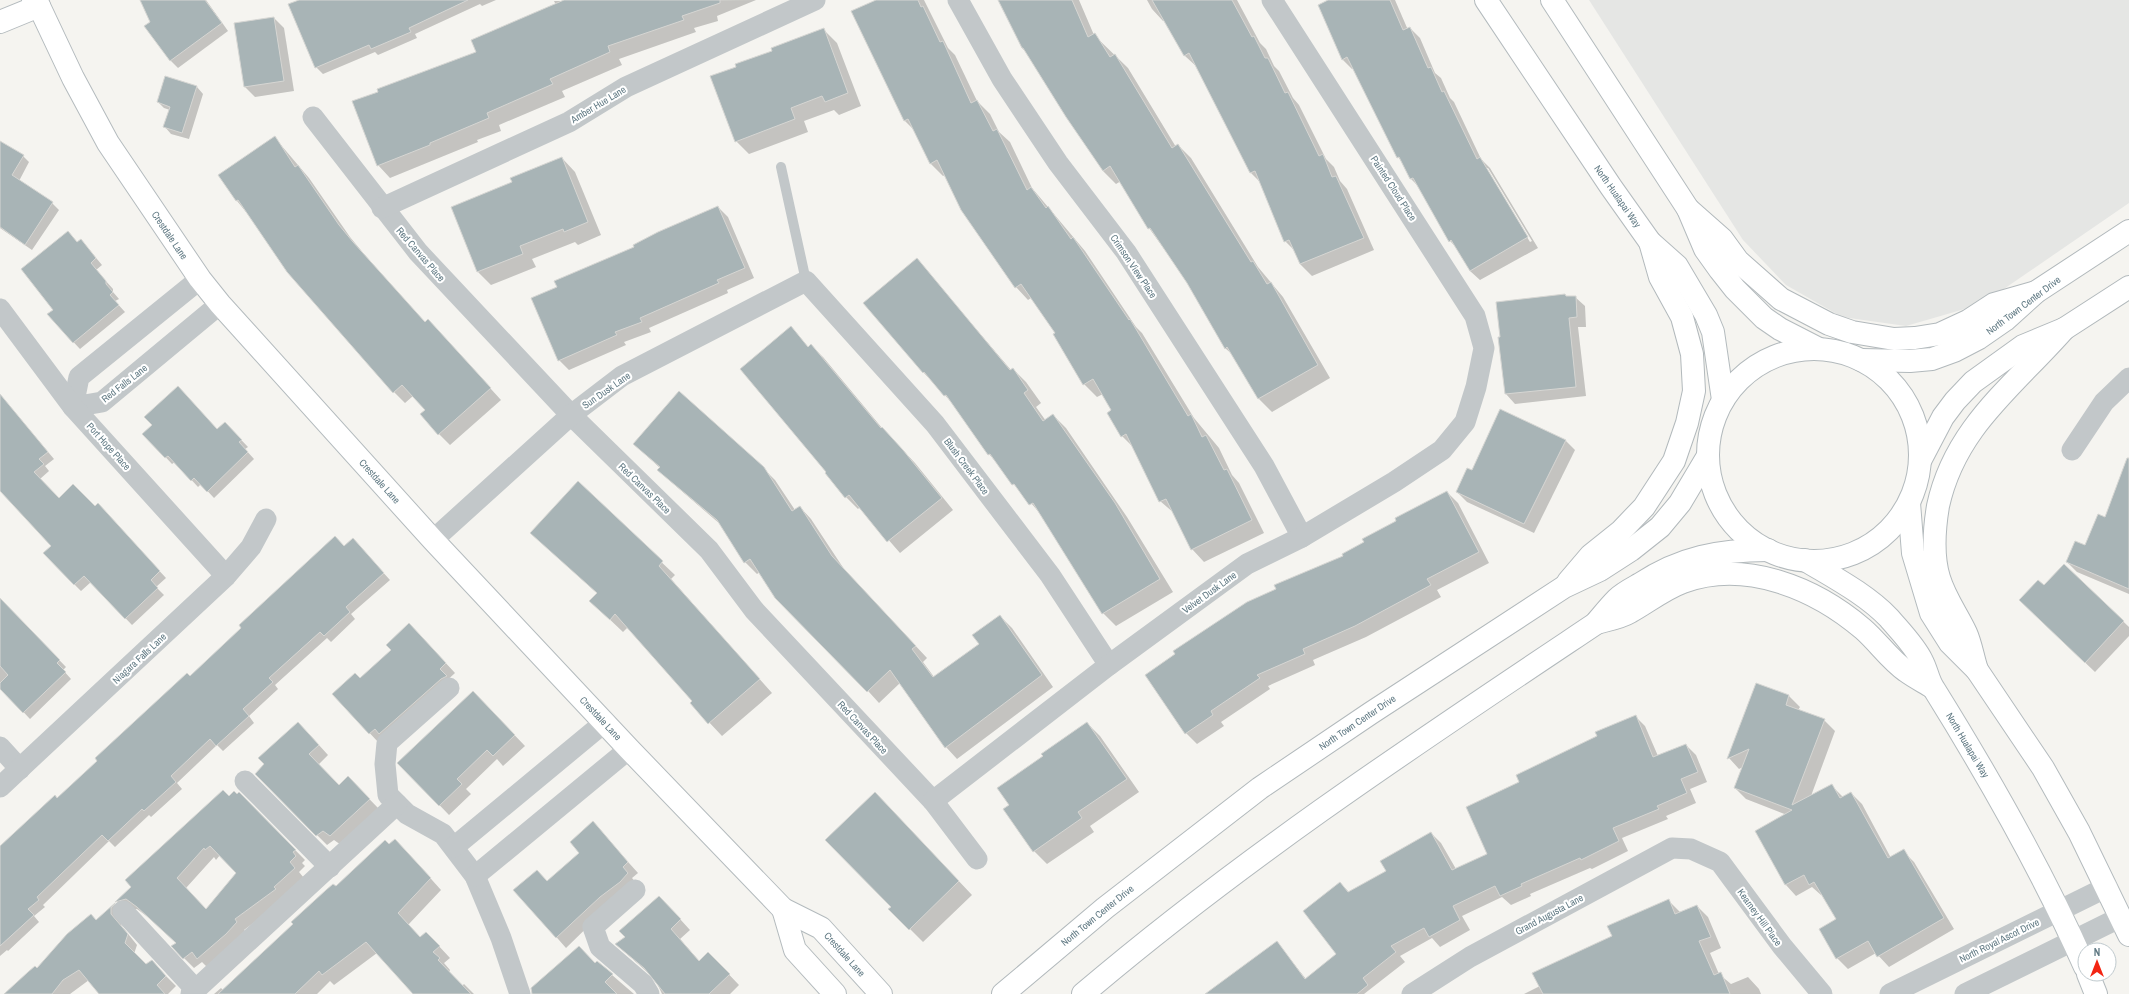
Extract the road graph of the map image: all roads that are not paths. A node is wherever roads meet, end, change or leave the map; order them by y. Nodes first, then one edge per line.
1 (815, 0) edge
2 (958, 0) edge
3 (1272, 0) edge
4 (1486, 0) edge
5 (1552, 0) edge
6 (37, 2) edge
7 (0, 22) edge
8 (313, 118) dead end
9 (780, 168) dead end
10 (382, 208) junction
11 (1688, 209) junction
12 (2129, 230) edge
13 (1650, 242) junction
14 (200, 279) junction
15 (806, 281) junction
16 (2129, 287) edge
17 (2036, 292) junction
18 (220, 304) junction
19 (0, 309) edge
20 (2064, 329) junction
21 (1818, 349) junction
22 (1860, 360) junction
23 (2129, 378) edge
24 (1476, 387) joint
25 (1723, 400) junction
26 (73, 406) junction
27 (571, 415) junction
28 (2072, 450) dead end
29 (1708, 456) junction
30 (1919, 461) junction
31 (1909, 503) junction
32 (266, 518) dead end
33 (1302, 537) junction
34 (433, 540) junction
35 (1768, 550) junction
36 (1805, 560) junction
37 (226, 576) junction
38 (1564, 587) junction
39 (1594, 624) junction
40 (1109, 665) junction
41 (1977, 670) junction
42 (1932, 687) junction
43 (449, 688) dead end
44 (605, 722) junction
45 (0, 747) edge
46 (629, 749) junction
47 (20, 769) junction
48 (245, 781) dead end
49 (0, 787) edge
50 (933, 801) junction
51 (397, 804) junction
52 (454, 848) junction
53 (1691, 849) joint
54 (977, 859) dead end
55 (330, 867) junction
56 (475, 876) junction
57 (2107, 887) junction
58 (635, 890) dead end
59 (783, 909) junction
60 (123, 911) dead end
61 (2059, 911) junction
62 (2125, 926) edge
63 (2073, 941) junction
64 (2077, 950) edge
65 (2091, 982) edge
66 (193, 992) edge
67 (520, 994) edge
68 (649, 994) edge
69 (835, 994) edge
70 (881, 994) edge
71 (1003, 994) edge
72 (1083, 994) edge
73 (1412, 994) edge
74 (1822, 994) edge
75 (1890, 994) edge
76 (1965, 994) edge
77 (2096, 994) edge

1 - 10 street, Amber Hue Lane
2 - 33 street, Crimson View Place
3 - 24 street, Painted Cloud Place
4 - 13 main road, North Hualapai Way
5 - 11 main road
6 - 7 main road
6 - 14 main road, Crestdale Lane
8 - 10 street, Red Canvas Place
9 - 15 lane
10 - 27 street, Red Canvas Place
11 - 17 main road
11 - 21 main road
12 - 17 main road, North Town Center Drive
13 - 25 main road, North Hualapai Way
13 - 38 main road
14 - 18 main road, Crestdale Lane
14 - 26 street
15 - 27 street, Sun Dusk Lane
15 - 40 street, Blush Creek Place
16 - 20 main road
17 - 22 main road, North Town Center Drive
18 - 26 street, Red Falls Lane
18 - 34 main road, Crestdale Lane
19 - 26 street, Port Hope Place
20 - 30 main road
20 - 41 main road
21 - 22 main road
21 - 25 main road
22 - 30 main road
23 - 28 street
24 - 33 street, Velvet Dusk Lane
25 - 29 main road
26 - 37 street, Port Hope Place
27 - 34 street, Sun Dusk Lane
27 - 50 street, Red Canvas Place
29 - 35 main road
29 - 38 main road, North Town Center Drive
30 - 31 main road
31 - 36 main road
31 - 41 main road
32 - 37 street, Niagara Falls Lane
33 - 40 street, Velvet Dusk Lane
34 - 44 main road, Crestdale Lane
35 - 36 main road
35 - 39 main road
36 - 42 main road, North Hualapai Way
37 - 47 street, Niagara Falls Lane
38 - 71 main road, North Town Center Drive
39 - 42 main road
39 - 72 main road
40 - 50 street, Velvet Dusk Lane
41 - 57 main road
42 - 61 main road, North Hualapai Way
43 - 51 street
44 - 46 main road, Crestdale Lane
44 - 52 street
45 - 47 street
46 - 56 street
46 - 59 main road, Crestdale Lane
47 - 49 street, Niagara Falls Lane
48 - 55 street
50 - 54 street, Red Canvas Place
51 - 52 street
51 - 55 street
52 - 56 street
53 - 73 street, Grand Augusta Lane
53 - 74 street, Kearney Hill Place
55 - 66 street
56 - 67 street
57 - 61 street, North Royal Ascot Drive
57 - 62 main road
58 - 68 street
59 - 69 main road, Crestdale Lane
59 - 70 main road, Crestdale Lane
60 - 66 street
61 - 63 main road, North Hualapai Way
61 - 75 street, North Royal Ascot Drive
62 - 63 street
63 - 64 main road, North Hualapai Way
63 - 76 street
65 - 77 main road

